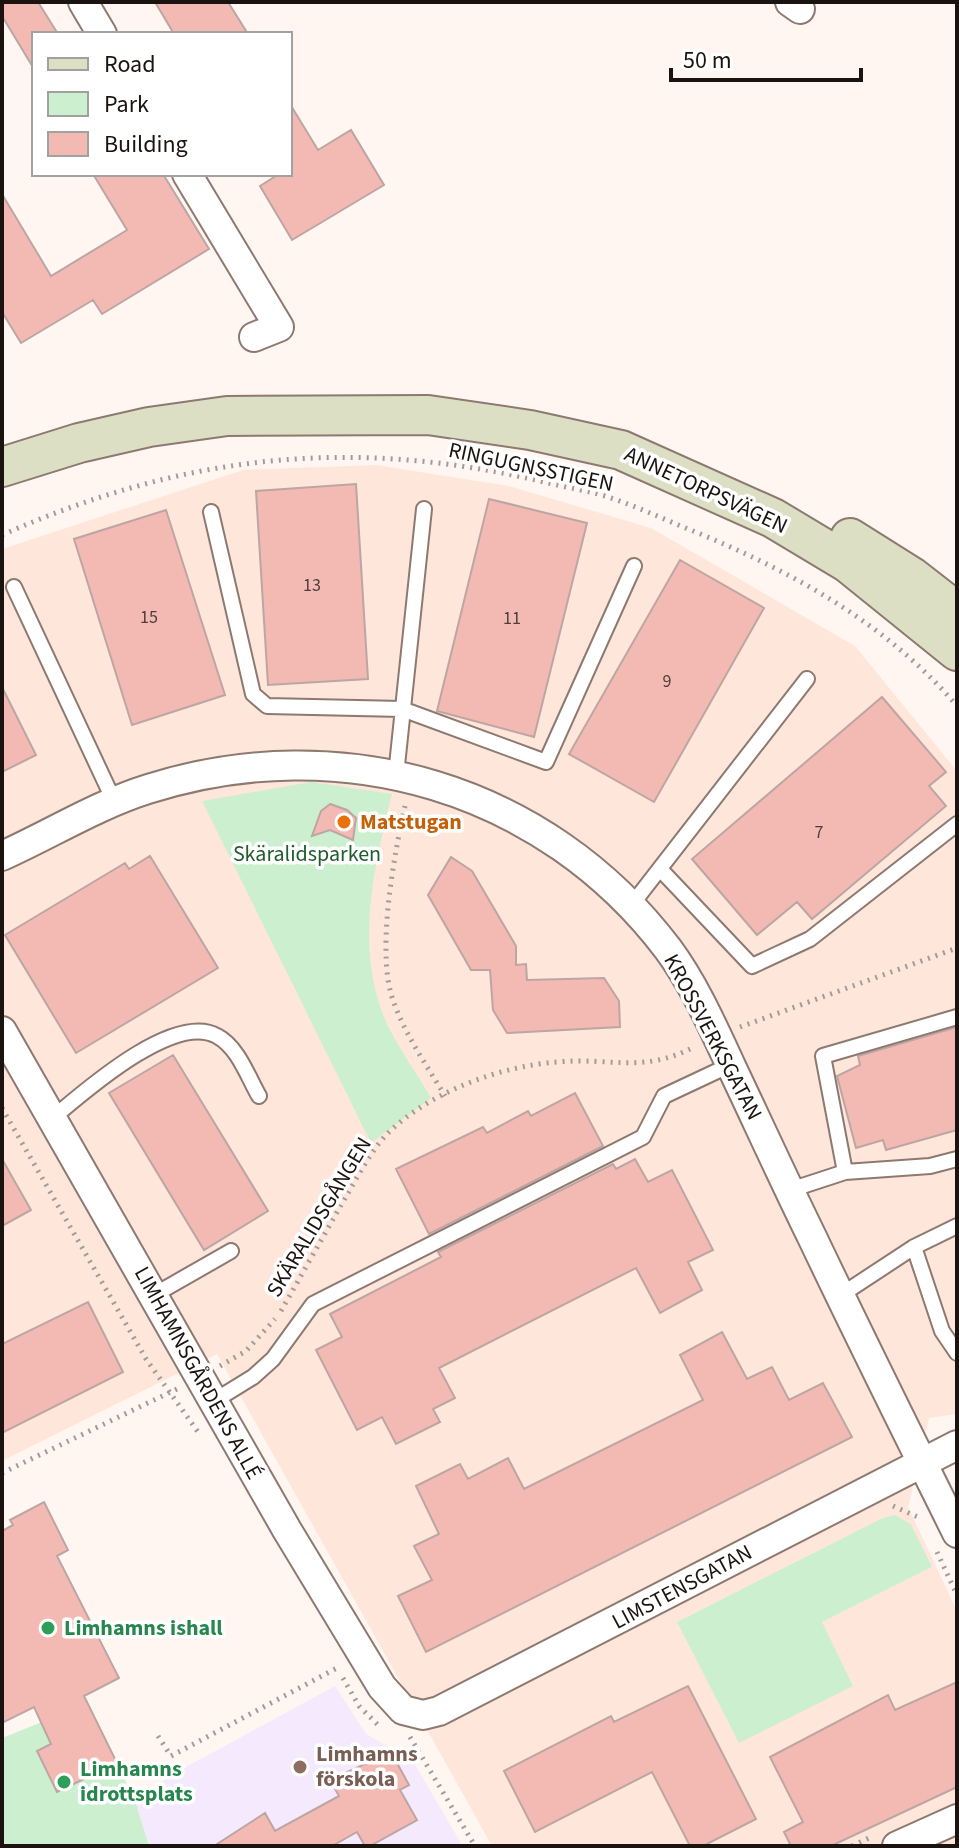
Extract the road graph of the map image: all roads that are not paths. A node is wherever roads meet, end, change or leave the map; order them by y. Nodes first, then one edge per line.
1 (83, 2) edge
2 (101, 32) edge
3 (188, 176) edge
4 (254, 337) dead end
5 (323, 413) junction
6 (621, 450) junction
7 (2, 467) edge
8 (2, 494) edge
9 (424, 509) dead end
10 (211, 512) dead end
11 (634, 566) dead end
12 (14, 587) dead end
13 (957, 612) edge
14 (957, 651) edge
15 (807, 679) dead end
16 (402, 709) junction
17 (404, 776) junction
18 (114, 801) junction
19 (957, 824) edge
20 (2, 856) edge
21 (660, 869) junction
22 (630, 907) junction
23 (957, 1017) edge
24 (2, 1031) edge
25 (730, 1065) junction
26 (259, 1096) dead end
27 (54, 1117) junction
28 (957, 1159) edge
29 (845, 1172) junction
30 (790, 1190) junction
31 (957, 1226) edge
32 (914, 1247) junction
33 (231, 1251) dead end
34 (154, 1295) junction
35 (841, 1295) junction
36 (957, 1353) edge
37 (208, 1389) junction
38 (957, 1445) edge
39 (922, 1461) junction
40 (957, 1533) edge
41 (403, 1710) joint
42 (957, 1819) edge
43 (897, 1846) edge

1 - 2 street
3 - 4 street
5 - 6 main road, ANNETORPSVÄGEN
5 - 7 main road, ANNETORPSVÄGEN
5 - 8 main road, ANNETORPSVÄGEN
6 - 13 main road
6 - 14 main road, ANNETORPSVÄGEN
9 - 16 lane
10 - 16 lane
11 - 16 lane
12 - 18 lane
15 - 21 lane
16 - 17 lane
17 - 18 street, KROSSVERKSGATAN
17 - 22 street, KROSSVERKSGATAN
18 - 20 street, KROSSVERKSGATAN
19 - 21 lane
21 - 22 lane
22 - 25 street, KROSSVERKSGATAN
23 - 29 lane
24 - 27 street, LIMHAMNSGÅRDENS ALLÉ
25 - 30 street, KROSSVERKSGATAN
25 - 37 lane
26 - 27 lane
27 - 34 street, LIMHAMNSGÅRDENS ALLÉ
28 - 29 lane
29 - 30 lane
30 - 35 street, KROSSVERKSGATAN
31 - 32 lane
32 - 35 lane
32 - 36 lane
33 - 34 lane
34 - 37 street, LIMHAMNSGÅRDENS ALLÉ
35 - 39 street, KROSSVERKSGATAN
37 - 41 street, LIMHAMNSGÅRDENS ALLÉ
38 - 39 street, LIMSTENSGATAN
39 - 40 street, KROSSVERKSGATAN
39 - 41 street, LIMSTENSGATAN
42 - 43 street

